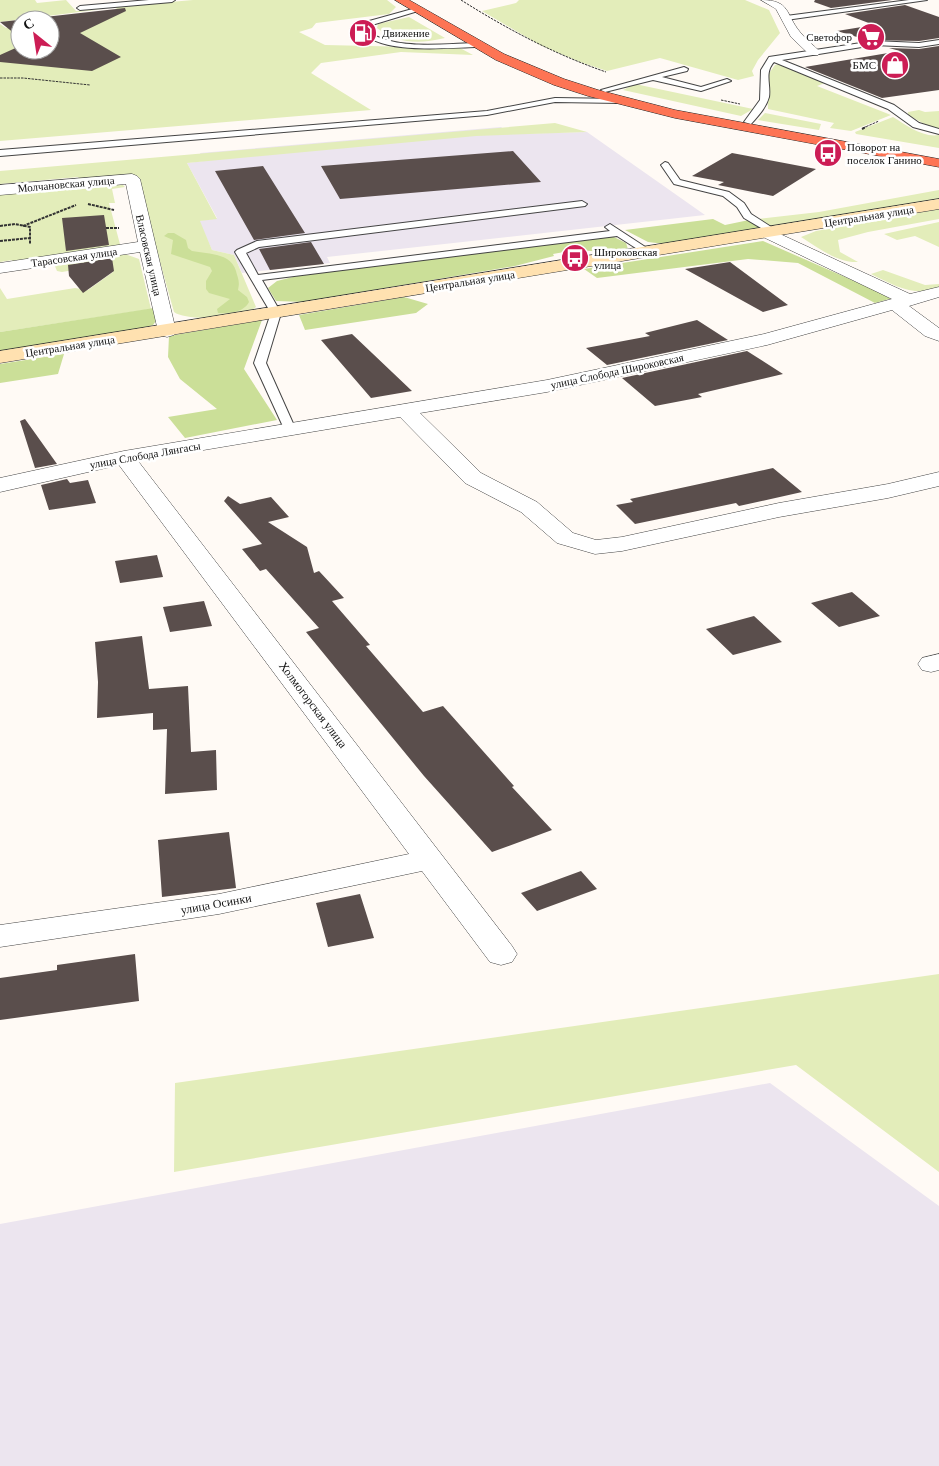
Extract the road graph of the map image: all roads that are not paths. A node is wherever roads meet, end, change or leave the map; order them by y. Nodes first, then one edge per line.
1 (172, 0) edge
2 (401, 0) edge
3 (766, 0) edge
4 (924, 0) edge
5 (415, 5) edge
6 (80, 8) dead end
7 (786, 18) junction
8 (939, 42) edge
9 (475, 45) junction
10 (814, 52) junction
11 (774, 59) junction
12 (684, 69) dead end
13 (653, 77) junction
14 (727, 81) dead end
15 (568, 85) junction
16 (605, 90) junction
17 (555, 100) junction
18 (621, 101) junction
19 (748, 122) junction
20 (939, 132) edge
21 (0, 153) edge
22 (939, 157) edge
23 (939, 163) edge
24 (665, 165) dead end
25 (132, 178) joint
26 (0, 190) edge
27 (582, 204) dead end
28 (939, 204) edge
29 (609, 226) dead end
30 (619, 232) junction
31 (770, 232) junction
32 (148, 246) junction
33 (648, 252) junction
34 (0, 268) edge
35 (255, 278) junction
36 (939, 292) edge
37 (902, 302) junction
38 (276, 313) junction
39 (167, 331) junction
40 (939, 335) edge
41 (0, 357) edge
42 (405, 410) junction
43 (290, 430) junction
44 (124, 457) junction
45 (939, 479) edge
46 (0, 485) edge
47 (428, 858) junction
48 (0, 936) edge
49 (501, 954) dead end

1 - 6 lane
2 - 5 highway
3 - 7 street
4 - 7 lane
5 - 9 highway
5 - 9 lane
5 - 16 highway
7 - 10 street
8 - 10 lane
9 - 15 highway
10 - 11 lane
11 - 19 lane
11 - 20 lane
12 - 13 lane
13 - 14 lane
13 - 16 lane
15 - 17 lane
15 - 18 highway
16 - 19 highway
17 - 18 lane
17 - 21 lane
18 - 23 highway
19 - 22 highway
24 - 31 lane
25 - 26 street, Молчановская улица
25 - 32 street, Власовская улица
27 - 35 lane
28 - 31 street, Центральная улица
29 - 30 lane
30 - 33 lane
30 - 35 lane
31 - 33 street, Центральная улица
31 - 37 street
32 - 34 street, Тарасовская улица
32 - 39 street, Власовская улица
33 - 38 street, Центральная улица
35 - 38 lane
36 - 37 street, улица Слобода Широковская
37 - 40 street
37 - 42 street, улица Слобода Широковская
38 - 39 street, Центральная улица
38 - 43 lane
39 - 41 street, Центральная улица
42 - 43 street, улица Слобода Широковская
42 - 45 street
43 - 44 street, улица Слобода Лянгасы
44 - 46 street, улица Слобода Лянгасы
44 - 47 street, Холмогорская улица
47 - 48 street, улица Осинки
47 - 49 street, Холмогорская улица

